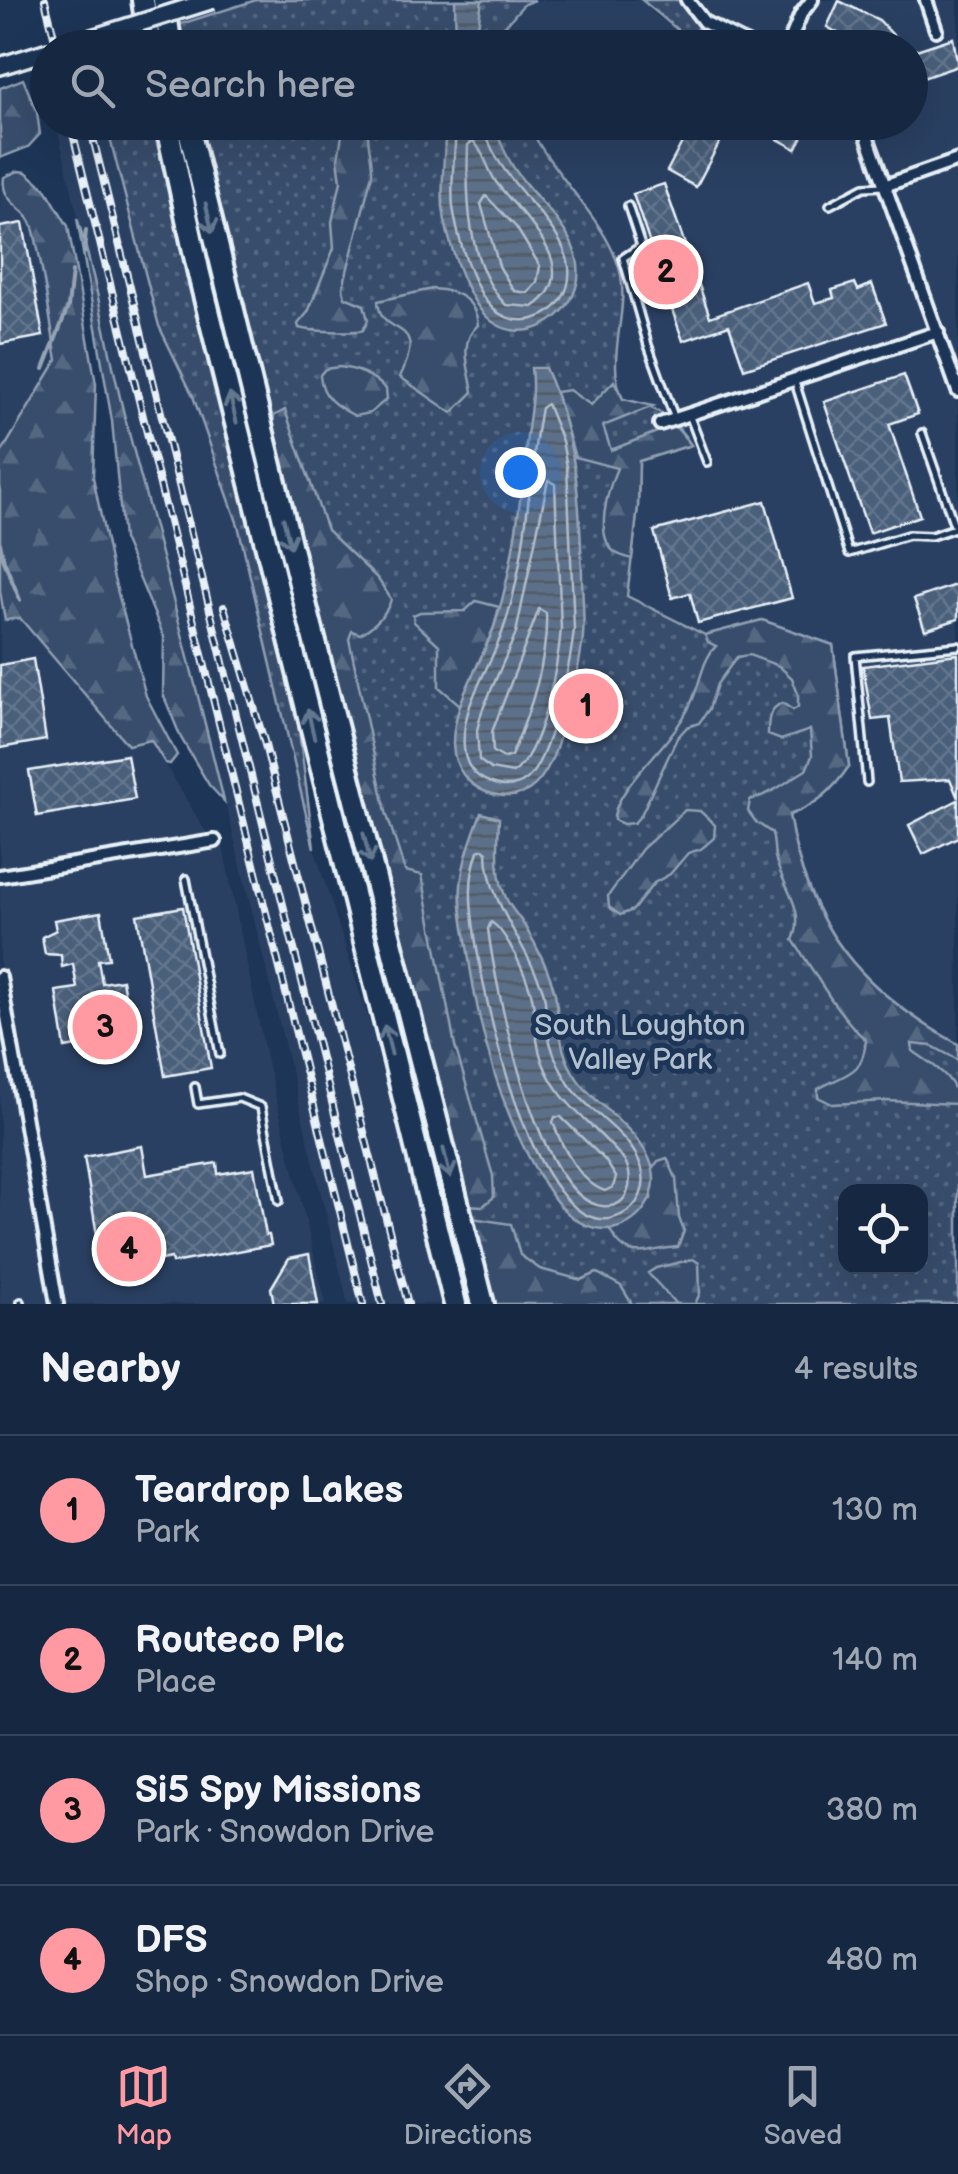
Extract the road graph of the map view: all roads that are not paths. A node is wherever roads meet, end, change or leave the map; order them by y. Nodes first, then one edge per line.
1 (142, 0) edge
2 (164, 0) edge
3 (213, 0) edge
4 (687, 0) edge
5 (812, 0) edge
6 (926, 0) edge
7 (117, 30) edge
8 (147, 30) edge
9 (169, 30) edge
10 (720, 30) edge
11 (794, 30) edge
12 (936, 30) dead end
13 (30, 57) edge
14 (0, 66) edge
15 (170, 140) edge
16 (191, 140) edge
17 (869, 140) edge
18 (958, 160) edge
19 (887, 185) junction
20 (830, 205) dead end
21 (628, 206) dead end
22 (938, 332) junction
23 (794, 379) junction
24 (958, 391) edge
25 (689, 414) junction
26 (675, 419) junction
27 (660, 424) dead end
28 (922, 433) dead end
29 (707, 462) dead end
30 (956, 528) edge
31 (958, 646) edge
32 (866, 782) dead end
33 (215, 841) dead end
34 (0, 876) edge
35 (186, 878) dead end
36 (0, 978) edge
37 (220, 1054) dead end
38 (195, 1087) dead end
39 (280, 1201) dead end
40 (57, 1304) edge
41 (455, 1304) edge
42 (483, 1304) edge

1 - 8 highway
2 - 9 highway
3 - 7 street, bridge
4 - 10 street
5 - 11 street
6 - 12 street
13 - 14 street
41 -> 15 highway
16 -> 42 highway
17 - 19 street
18 - 19 street
19 - 20 lane
19 - 22 street
21 - 26 lane
22 - 23 street
22 - 24 street
23 - 25 street
23 - 30 lane
25 - 26 street
25 - 29 lane
26 - 27 street
28 - 30 lane
31 - 32 lane
33 - 34 street
35 - 37 lane
36 - 40 street
38 - 39 lane

